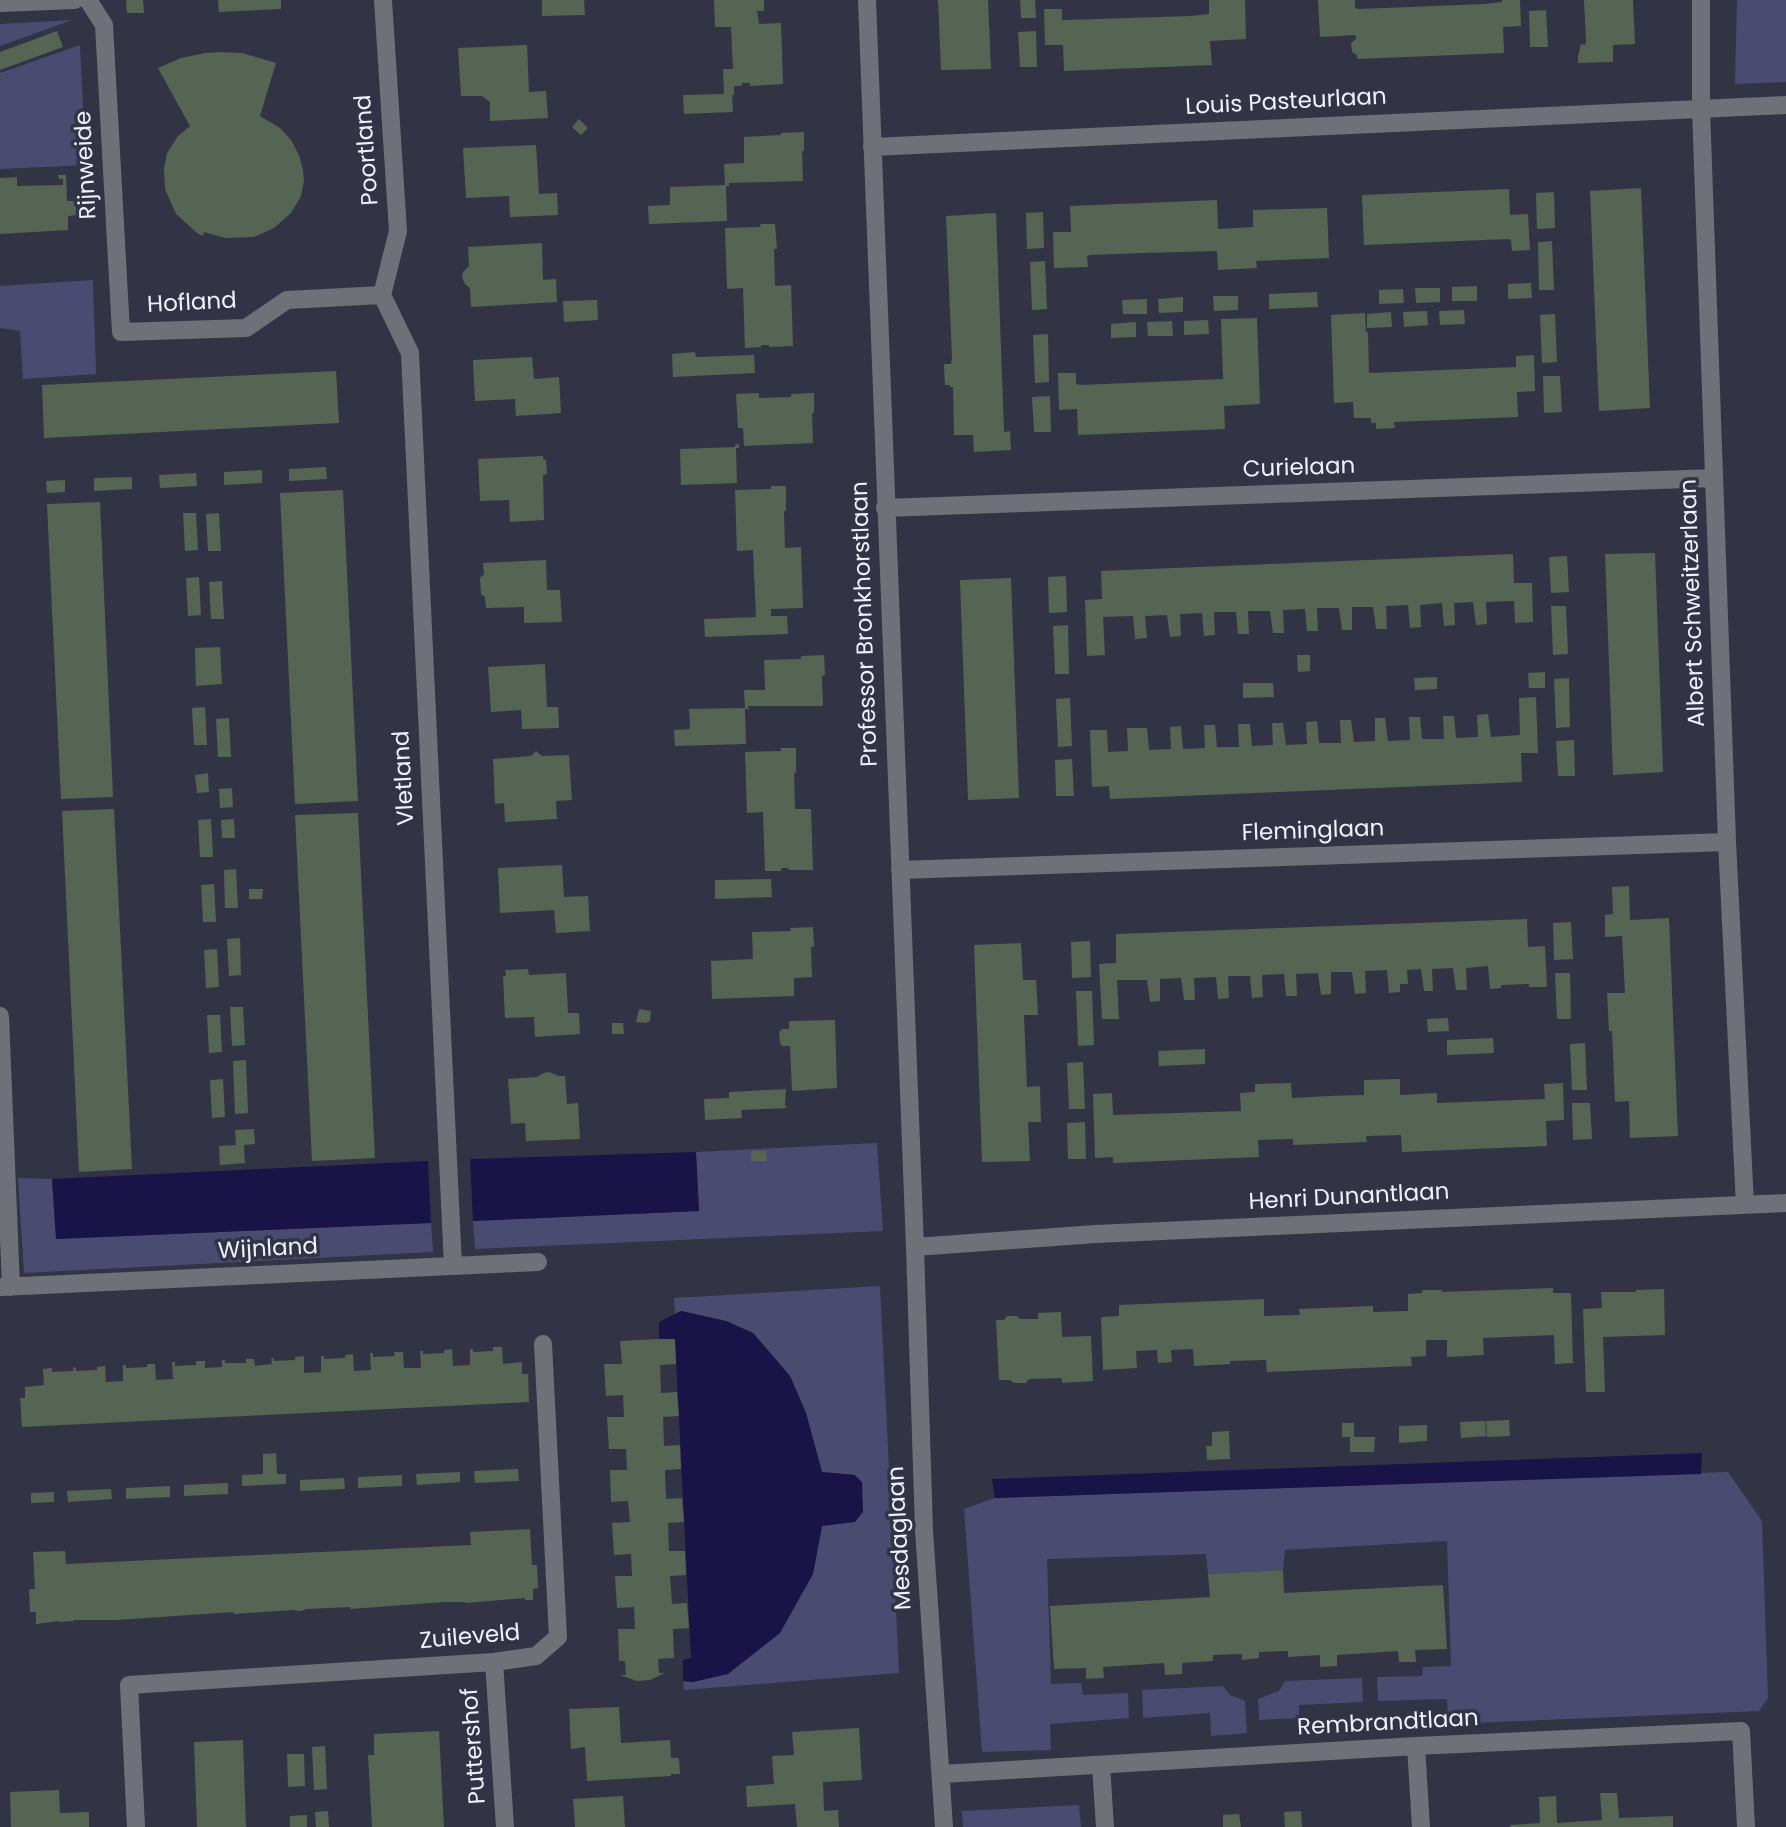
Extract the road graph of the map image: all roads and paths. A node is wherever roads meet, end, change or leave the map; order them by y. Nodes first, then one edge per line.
1 (75, 0) edge
2 (88, 0) edge
3 (383, 0) edge
4 (867, 0) edge
5 (1701, 0) edge
6 (0, 3) edge
7 (1786, 105) edge
8 (1701, 108) junction
9 (872, 147) junction
10 (382, 295) junction
11 (121, 332) joint
12 (1714, 478) junction
13 (885, 508) junction
14 (1727, 842) junction
15 (900, 870) junction
16 (0, 1016) edge
17 (1786, 1203) edge
18 (1745, 1205) junction
19 (915, 1247) junction
20 (538, 1262) dead end
21 (453, 1266) junction
22 (6, 1287) edge
23 (543, 1344) dead end
24 (494, 1662) junction
25 (1416, 1746) junction
26 (1101, 1765) junction
27 (942, 1774) junction
28 (136, 1827) edge
29 (505, 1827) edge
30 (944, 1827) edge
31 (1105, 1827) edge
32 (1421, 1827) edge
33 (1746, 1827) edge

1 - 6 street
2 - 11 street, Rijnweide
3 - 10 street, Poortland
4 - 9 street, Professor Bronkhorstlaan
5 - 8 street, Albert Schweitzerlaan
7 - 8 street, Louis Pasteurlaan
8 - 9 street, Louis Pasteurlaan
8 - 12 street, Albert Schweitzerlaan
9 - 13 street, Professor Bronkhorstlaan
10 - 11 street, Hofland
10 - 21 street, Vletland
12 - 13 street, Curielaan
12 - 14 street, Albert Schweitzerlaan
13 - 15 street, Professor Bronkhorstlaan
14 - 15 street, Fleminglaan
14 - 18 street, Albert Schweitzerlaan
15 - 19 street, Professor Bronkhorstlaan
16 - 22 street
17 - 18 street, Henri Dunantlaan
18 - 19 street, Henri Dunantlaan
19 - 27 street, Mesdaglaan
20 - 21 street, Wijnland
21 - 22 street, Wijnland
23 - 24 street, Zuileveld
24 - 28 street, Zuileveld
24 - 29 street, Puttershof
25 - 26 street, Rembrandtlaan
25 - 32 street
25 - 33 street, Rembrandtlaan
26 - 27 street, Rembrandtlaan
26 - 31 street
27 - 30 street, Mesdaglaan

